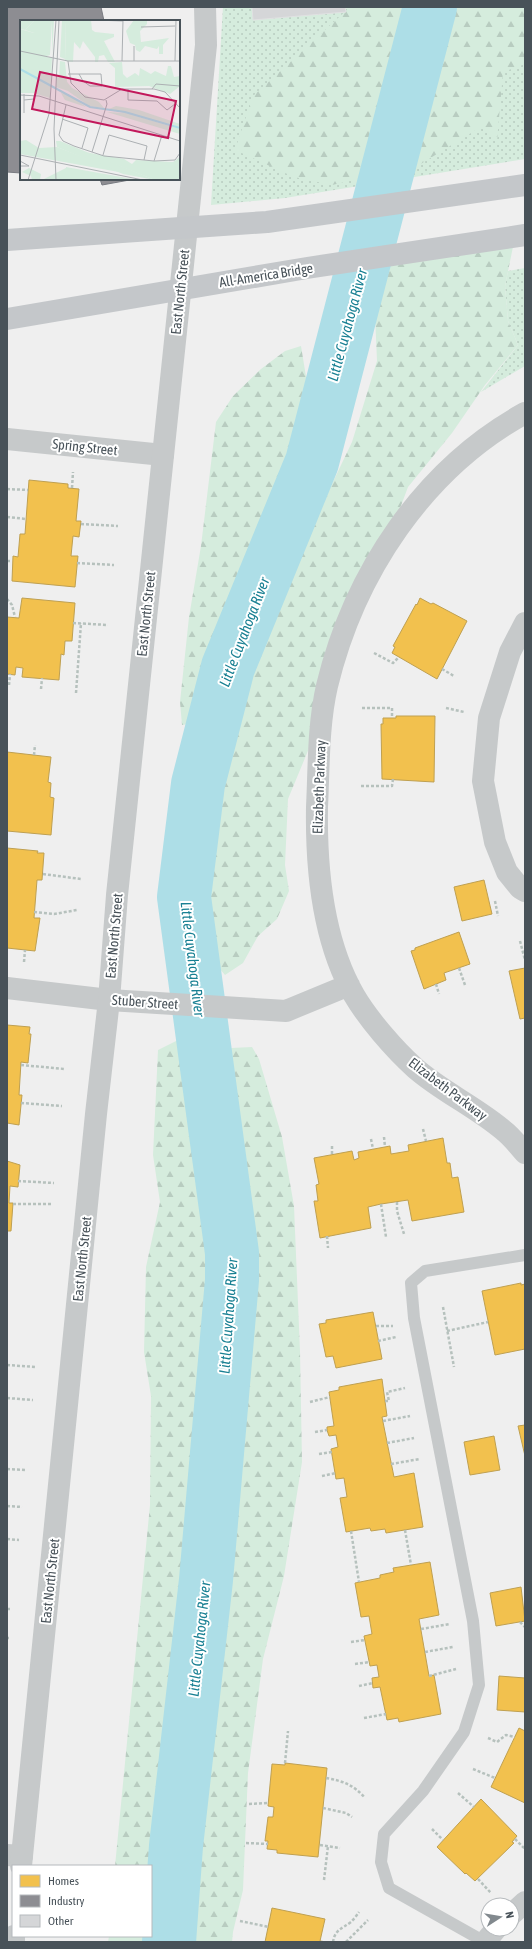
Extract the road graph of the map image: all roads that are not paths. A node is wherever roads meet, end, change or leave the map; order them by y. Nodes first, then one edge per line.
1 (205, 7) edge
2 (525, 185) edge
3 (525, 235) edge
4 (7, 240) edge
5 (7, 319) edge
6 (525, 413) edge
7 (7, 439) edge
8 (163, 455) junction
9 (525, 623) edge
10 (525, 891) edge
11 (349, 985) junction
12 (7, 988) edge
13 (109, 1000) junction
14 (525, 1153) edge
15 (525, 1255) edge
16 (17, 1859) edge
17 (485, 1942) edge

1 - 8 street, East North Street
2 - 4 main road, bridge
3 - 5 main road, All-America Bridge, bridge
6 - 11 street, Elizabeth Parkway
7 - 8 street, Spring Street
8 - 13 street, East North Street
9 - 10 street
11 - 13 street, Stuber Street
11 - 14 street, Elizabeth Parkway
12 - 13 street, Stuber Street
13 - 16 street, East North Street
15 - 17 lane

